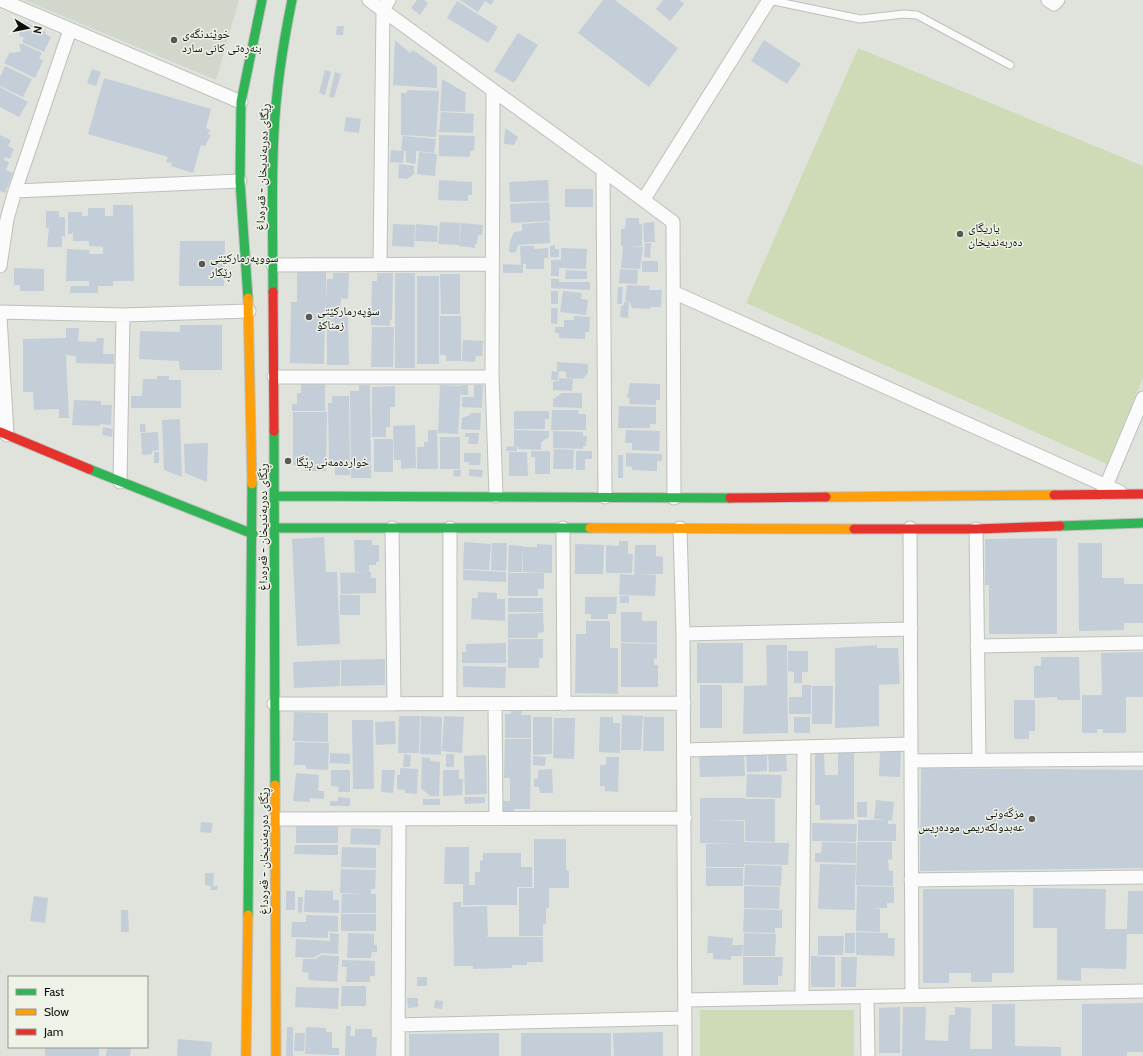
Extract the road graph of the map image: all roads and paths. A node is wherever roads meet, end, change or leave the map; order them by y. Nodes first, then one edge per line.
1 (1, 0) edge
2 (262, 0) edge
3 (292, 0) edge
4 (369, 0) edge
5 (769, 0) edge
6 (1048, 0) edge
7 (1058, 0) edge
8 (386, 5) edge
9 (70, 30) junction
10 (1010, 65) dead end
11 (493, 91) junction
12 (241, 102) junction
13 (603, 170) junction
14 (243, 189) junction
15 (15, 192) junction
16 (644, 199) junction
17 (380, 264) junction
18 (491, 264) junction
19 (273, 265) junction
20 (0, 266) edge
21 (673, 292) junction
22 (248, 311) junction
23 (0, 312) edge
24 (123, 315) junction
25 (0, 317) edge
26 (274, 377) junction
27 (492, 377) junction
28 (1143, 398) edge
29 (4, 434) edge
30 (120, 482) junction
31 (1104, 490) junction
32 (1126, 494) joint
33 (1143, 494) edge
34 (274, 496) junction
35 (496, 496) junction
36 (605, 497) junction
37 (674, 498) junction
38 (1143, 523) edge
39 (274, 528) junction
40 (392, 528) junction
41 (450, 528) junction
42 (563, 528) junction
43 (680, 528) junction
44 (910, 528) junction
45 (976, 528) junction
46 (253, 534) junction
47 (910, 629) junction
48 (683, 634) junction
49 (1143, 643) edge
50 (977, 646) junction
51 (684, 703) junction
52 (274, 704) junction
53 (394, 704) junction
54 (450, 704) junction
55 (495, 704) junction
56 (564, 704) junction
57 (911, 744) junction
58 (804, 747) junction
59 (684, 750) junction
60 (1143, 759) edge
61 (979, 760) junction
62 (911, 761) junction
63 (496, 818) junction
64 (685, 818) junction
65 (275, 819) junction
66 (398, 819) junction
67 (1143, 877) edge
68 (911, 880) junction
69 (1143, 991) edge
70 (912, 995) junction
71 (867, 997) junction
72 (802, 998) junction
73 (686, 1000) junction
74 (685, 1018) junction
75 (398, 1025) junction
76 (246, 1056) edge
77 (276, 1056) edge
78 (398, 1056) edge
79 (685, 1056) edge
80 (868, 1056) edge

1 - 9 street
2 - 12 main road
3 - 19 main road, ڕێگای دەربەندیخان - قەرەداغ
4 - 8 street
5 - 10 lane
5 - 16 street
6 - 7 street
8 - 11 street
8 - 17 street
9 - 12 street
9 - 15 street
11 - 13 street
11 - 18 street
12 - 14 main road
13 - 16 street
13 - 36 street
14 - 15 street
14 - 22 main road
15 - 20 street
16 - 21 street
17 - 18 street
17 - 19 street
18 - 27 street
19 - 26 main road, ڕێگای دەربەندیخان - قەرەداغ
21 - 31 street
21 - 37 street
22 - 24 street
22 - 46 main road
23 - 24 street
24 - 30 street
25 - 29 street
26 - 27 street
26 - 34 main road, ڕێگای دەربەندیخان - قەرەداغ
27 - 35 street
28 - 31 street
29 - 30 main road
30 - 46 main road
31 - 32 street
31 - 37 main road
32 - 33 main road
34 - 35 main road
34 - 39 main road, ڕێگای دەربەندیخان - قەرەداغ
35 - 36 main road
36 - 37 main road
38 - 45 main road
39 - 40 main road
39 - 52 main road, ڕێگای دەربەندیخان - قەرەداغ
40 - 41 main road
40 - 53 street
41 - 42 main road
41 - 54 street
42 - 43 main road
42 - 56 street
43 - 44 main road
43 - 48 street
44 - 45 main road
44 - 47 street
45 - 50 street
46 - 76 main road
47 - 48 street
47 - 57 street
48 - 51 street
49 - 50 street
50 - 61 street
51 - 56 street
51 - 59 street
52 - 53 street
52 - 65 main road, ڕێگای دەربەندیخان - قەرەداغ
53 - 54 street
54 - 55 street
55 - 56 street
55 - 63 street
57 - 58 street
57 - 62 street
58 - 59 street
58 - 72 street
59 - 64 street
60 - 61 street
61 - 62 street
62 - 68 street
63 - 64 street
63 - 66 street
64 - 73 street
65 - 66 street
65 - 77 main road, ڕێگای دەربەندیخان - قەرەداغ
66 - 75 street
67 - 68 street
68 - 70 street
69 - 70 street
70 - 71 street
71 - 72 street
71 - 80 street
72 - 73 street
73 - 74 street
74 - 75 street
74 - 79 street
75 - 78 street

